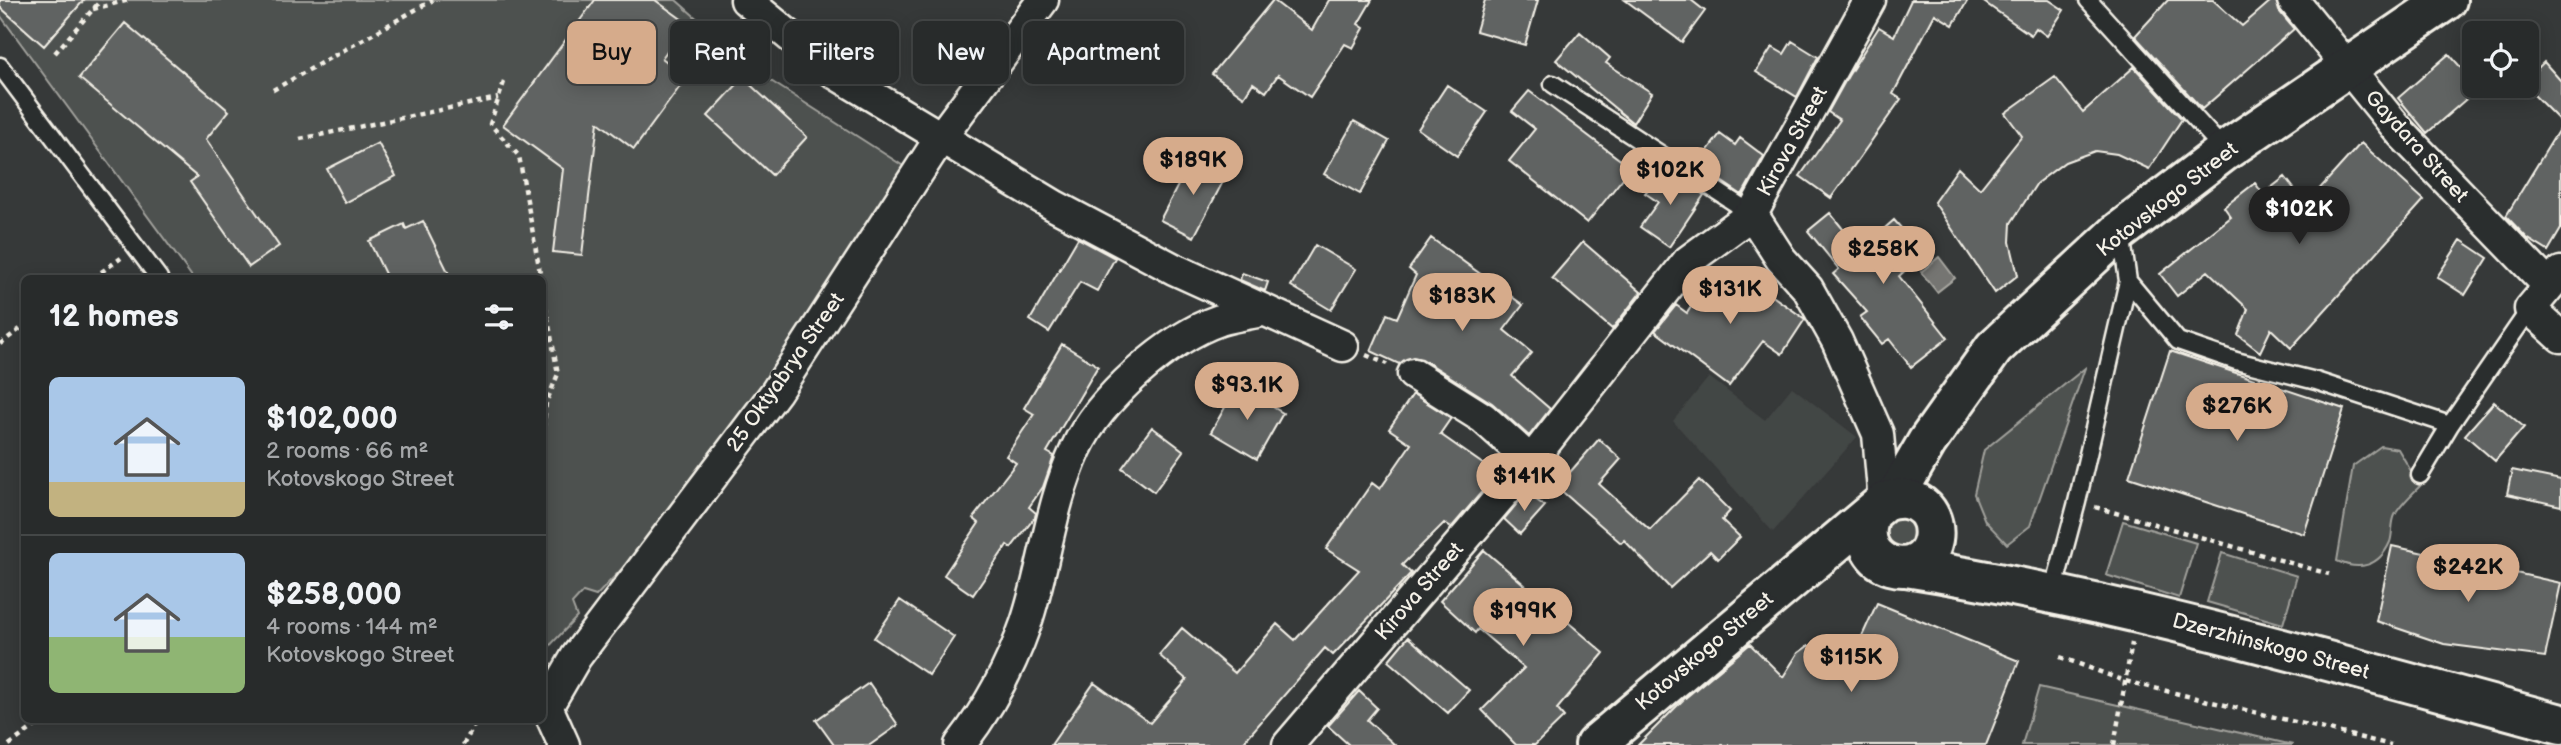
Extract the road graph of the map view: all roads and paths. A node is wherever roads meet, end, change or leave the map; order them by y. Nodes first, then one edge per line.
1 (101, 0) edge
2 (129, 0) edge
3 (433, 0) edge
4 (746, 0) edge
5 (1043, 0) edge
6 (1870, 0) edge
7 (2088, 0) edge
8 (2293, 0) edge
9 (2447, 0) edge
10 (93, 9) junction
11 (55, 53) dead end
12 (0, 66) edge
13 (2347, 68) junction
14 (504, 82) dead end
15 (1553, 84) dead end
16 (273, 90) dead end
17 (498, 98) junction
18 (942, 137) junction
19 (300, 139) dead end
20 (2225, 151) junction
21 (1752, 214) junction
22 (2120, 231) junction
23 (136, 248) junction
24 (97, 275) edge
25 (157, 275) edge
26 (540, 275) edge
27 (2555, 279) edge
28 (2128, 281) junction
29 (546, 309) edge
30 (2530, 310) junction
31 (1262, 311) junction
32 (21, 328) edge
33 (2561, 337) edge
34 (0, 344) edge
35 (1343, 346) joint
36 (1413, 374) joint
37 (546, 403) edge
38 (2449, 425) junction
39 (1927, 442) junction
40 (1531, 461) junction
41 (2420, 475) dead end
42 (2077, 502) junction
43 (1882, 506) junction
44 (1931, 520) junction
45 (1814, 558) junction
46 (1896, 565) junction
47 (2329, 574) dead end
48 (1978, 578) junction
49 (2053, 592) junction
50 (2138, 611) junction
51 (2060, 657) dead end
52 (2125, 681) junction
53 (546, 705) edge
54 (546, 709) edge
55 (39, 723) edge
56 (476, 723) edge
57 (2561, 724) edge
58 (1606, 741) edge
59 (9, 745) edge
60 (463, 745) edge
61 (564, 745) edge
62 (960, 745) edge
63 (1288, 745) edge
64 (2114, 745) edge
65 (2391, 745) edge

1 - 10 path
2 - 10 path
3 - 16 path
4 - 18 street
5 - 18 street, 25 Oktyabrya Street
6 - 21 street, Kirova Street
7 - 20 lane
8 - 13 street, Gaydara Street
9 - 13 main road, Kotovskogo Street
10 - 11 path
12 - 23 lane
13 - 20 main road, Kotovskogo Street
13 - 27 street, Gaydara Street
14 - 17 path
15 - 21 lane
17 - 19 path
17 - 26 path
18 - 31 street
18 - 53 street, 25 Oktyabrya Street
20 - 22 main road, Kotovskogo Street
21 - 40 street, Kirova Street
21 - 43 street
22 - 28 lane
22 - 39 main road, Kotovskogo Street
23 - 24 path
23 - 25 lane
27 - 30 street
28 - 38 lane
28 - 42 lane
29 - 37 path
30 - 33 street
30 - 38 lane
31 - 35 street
31 - 62 street
32 - 34 path
35 - 36 path
36 - 40 street
38 - 41 lane
39 - 43 main road, Kotovskogo Street
39 - 44 main road
40 - 63 street, Kirova Street
42 - 47 path
42 - 49 lane
43 - 44 main road
43 - 45 main road, Kotovskogo Street
43 - 46 main road
44 - 46 main road
44 - 48 main road
45 - 46 main road
45 - 58 main road, Kotovskogo Street
46 - 48 main road, Dzerzhinskogo Street
48 - 49 main road, Dzerzhinskogo Street
49 - 50 main road, Dzerzhinskogo Street
50 - 52 path
50 - 57 main road, Dzerzhinskogo Street
51 - 52 path
52 - 64 path
52 - 65 path
54 - 61 street, 25 Oktyabrya Street
55 - 59 path
56 - 60 path

